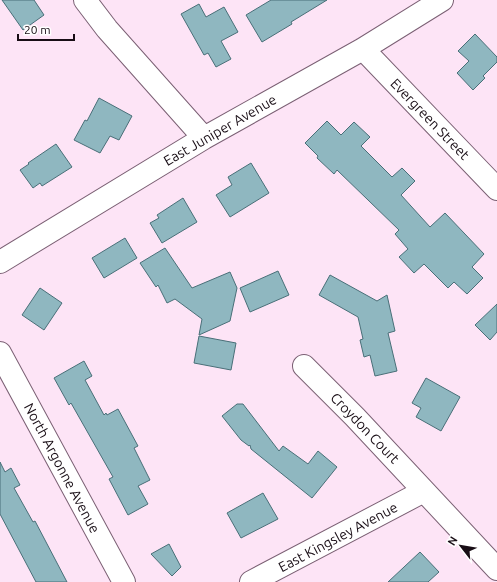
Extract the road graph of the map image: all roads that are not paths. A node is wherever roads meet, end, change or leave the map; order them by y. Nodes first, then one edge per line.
1 (85, 0) edge
2 (442, 0) edge
3 (363, 48) junction
4 (204, 138) junction
5 (497, 189) edge
6 (0, 262) edge
7 (0, 353) edge
8 (304, 366) dead end
9 (424, 492) junction
10 (497, 569) edge
11 (124, 582) edge
12 (251, 582) edge

1 - 4 street
2 - 3 street, East Juniper Avenue
3 - 4 street, East Juniper Avenue
3 - 5 street, Evergreen Street
4 - 6 street, East Juniper Avenue
7 - 11 street, North Argonne Avenue
8 - 9 street, Croydon Court
9 - 10 street, Croydon Court
9 - 12 street, East Kingsley Avenue

